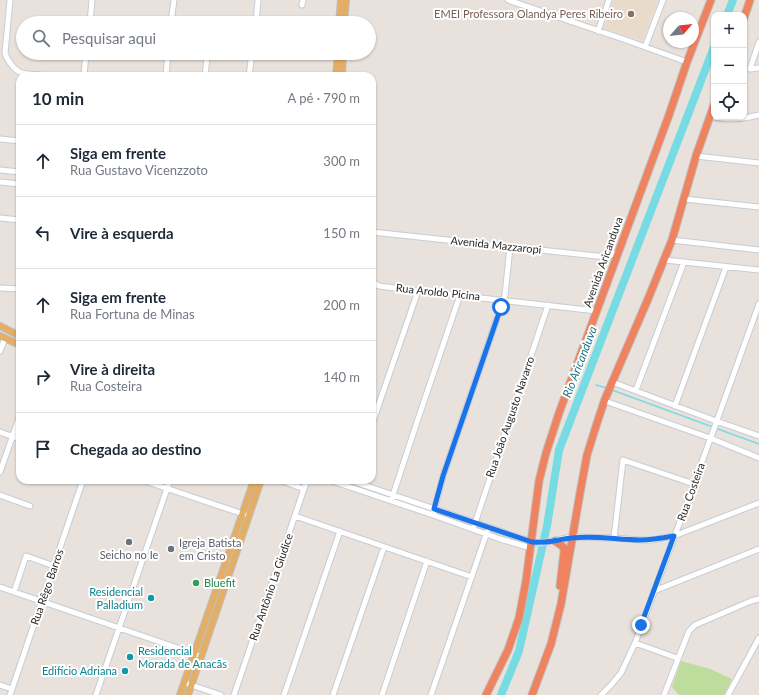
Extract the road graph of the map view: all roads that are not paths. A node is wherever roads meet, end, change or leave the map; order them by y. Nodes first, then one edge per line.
1 (10, 0) edge
2 (92, 0) edge
3 (174, 0) edge
4 (258, 0) edge
5 (340, 0) edge
6 (346, 0) edge
7 (508, 0) edge
8 (609, 0) edge
9 (663, 0) edge
10 (711, 0) edge
11 (750, 0) edge
12 (746, 12) edge
13 (91, 16) edge
14 (172, 16) edge
15 (257, 16) edge
16 (339, 16) edge
17 (345, 16) edge
18 (598, 31) junction
19 (759, 42) edge
20 (645, 47) junction
21 (85, 60) edge
22 (167, 60) edge
23 (207, 60) edge
24 (251, 60) edge
25 (337, 60) edge
26 (343, 60) edge
27 (687, 62) junction
28 (759, 68) edge
29 (20, 72) edge
30 (84, 72) edge
31 (166, 72) edge
32 (205, 72) edge
33 (250, 72) edge
34 (336, 72) edge
35 (342, 72) edge
36 (759, 115) edge
37 (710, 116) joint
38 (0, 139) edge
39 (16, 141) edge
40 (696, 156) junction
41 (759, 163) edge
42 (0, 170) edge
43 (16, 172) edge
44 (0, 182) edge
45 (16, 184) edge
46 (684, 199) junction
47 (759, 207) edge
48 (0, 218) edge
49 (16, 220) edge
50 (376, 232) edge
51 (672, 240) junction
52 (510, 247) junction
53 (759, 250) edge
54 (619, 252) junction
55 (665, 260) junction
56 (684, 262) junction
57 (726, 267) junction
58 (759, 270) edge
59 (376, 284) edge
60 (0, 288) edge
61 (16, 289) edge
62 (418, 291) junction
63 (460, 295) junction
64 (504, 300) junction
65 (759, 304) edge
66 (548, 305) junction
67 (597, 311) junction
68 (0, 326) edge
69 (16, 334) edge
70 (2, 337) edge
71 (16, 343) edge
72 (0, 351) edge
73 (612, 383) junction
74 (636, 390) junction
75 (605, 400) junction
76 (675, 406) junction
77 (376, 412) edge
78 (715, 423) junction
79 (16, 426) edge
80 (0, 432) edge
81 (12, 436) junction
82 (711, 436) junction
83 (759, 436) edge
84 (16, 438) edge
85 (759, 458) edge
86 (0, 472) edge
87 (82, 484) edge
88 (154, 484) edge
89 (168, 484) edge
90 (253, 484) edge
91 (259, 484) edge
92 (291, 484) edge
93 (306, 484) edge
94 (340, 484) edge
95 (352, 484) edge
96 (363, 484) edge
97 (694, 484) junction
98 (167, 488) junction
99 (351, 488) junction
100 (304, 489) junction
101 (0, 495) edge
102 (393, 495) junction
103 (391, 501) junction
104 (759, 503) edge
105 (30, 506) dead end
106 (434, 512) junction
107 (246, 515) junction
108 (295, 516) junction
109 (475, 523) junction
110 (488, 528) junction
111 (473, 529) junction
112 (340, 531) junction
113 (486, 534) junction
114 (674, 536) junction
115 (572, 538) junction
116 (614, 538) junction
117 (555, 541) junction
118 (532, 545) junction
119 (384, 547) junction
120 (759, 549) edge
121 (427, 561) junction
122 (54, 566) junction
123 (472, 577) junction
124 (0, 587) edge
125 (654, 591) junction
126 (14, 592) junction
127 (562, 598) junction
128 (759, 599) edge
129 (42, 601) junction
130 (119, 628) junction
131 (759, 638) edge
132 (635, 643) junction
133 (198, 655) junction
134 (677, 658) junction
135 (184, 683) junction
136 (0, 685) edge
137 (191, 685) junction
138 (12, 689) junction
139 (10, 695) edge
140 (96, 695) edge
141 (180, 695) edge
142 (188, 695) edge
143 (221, 695) edge
144 (234, 695) edge
145 (284, 695) edge
146 (333, 695) edge
147 (382, 695) edge
148 (432, 695) edge
149 (486, 695) edge
150 (532, 695) edge
151 (601, 695) edge
152 (664, 695) edge
153 (728, 695) edge

1 - 29 street
2 - 13 street
3 - 14 street
4 - 15 street
5 - 16 main road
6 - 17 main road
7 - 18 street
8 - 18 street
9 - 20 street
10 - 27 highway, Avenida Aricanduva
11 - 12 highway
18 - 20 street
19 - 28 street
20 - 27 street
21 - 30 street
22 - 31 street
23 - 32 street
24 - 33 street
25 - 34 main road
26 - 35 main road
27 - 54 highway, Avenida Aricanduva
36 - 37 street
37 - 40 highway
38 - 39 street
40 - 41 street
40 - 46 highway
42 - 43 street
44 - 45 street
46 - 47 street
46 - 51 highway
48 - 49 street
50 - 52 street, Avenida Mazzaropi
51 - 53 street
51 - 55 highway
52 - 54 street, Avenida Mazzaropi
52 - 64 street
54 - 67 highway, Avenida Aricanduva
55 - 56 street
55 - 73 highway
56 - 57 street
56 - 74 street
57 - 58 street
57 - 76 street
59 - 62 street, Rua Aroldo Picina
60 - 61 street
62 - 63 street, Rua Aroldo Picina
62 - 77 street
63 - 64 street, Rua Aroldo Picina
63 - 102 street
64 - 66 street, Rua Aroldo Picina
64 - 106 street
65 - 78 street, Rua Costeira
66 - 67 street, Rua Aroldo Picina
66 - 109 street, Rua João Augusto Navarro
67 - 118 highway, Avenida Aricanduva
68 - 69 main road
70 - 71 main road
70 - 72 street
73 - 74 street
73 - 75 highway
74 - 76 street
75 - 82 street
75 - 115 highway
76 - 78 street
78 - 82 street, Rua Costeira
78 - 83 street
79 - 81 street
80 - 81 street
81 - 84 street
81 - 86 street
82 - 85 street
82 - 97 street, Rua Costeira
87 - 122 street, Rua Rêgo Barros
88 - 98 street
89 - 98 street
90 - 107 main road
91 - 107 main road
92 - 100 street
93 - 100 street, Rua Antônio La Giudice
94 - 99 street
95 - 99 street
96 - 102 street
97 - 114 street, Rua Costeira
97 - 116 street
98 - 107 street
98 - 130 street
99 - 103 street
100 - 108 street, Rua Antônio La Giudice
101 - 105 street
102 - 103 street
102 - 106 street
103 - 106 street
104 - 114 street
106 - 109 street
106 - 111 street
107 - 133 main road
108 - 112 street
108 - 144 street, Rua Antônio La Giudice
109 - 110 street
109 - 111 street, Rua João Augusto Navarro
110 - 113 street
110 - 118 street
111 - 113 street
112 - 119 street
112 - 145 street
113 - 118 street
113 - 123 street
114 - 116 street
114 - 125 street, Rua Costeira
115 - 116 street
115 - 117 street
115 - 127 highway
117 - 118 street
117 - 127 highway
118 - 149 highway, Avenida Aricanduva
119 - 121 street
119 - 146 street
120 - 125 street
121 - 123 street
121 - 147 street
122 - 126 street
122 - 129 street, Rua Rêgo Barros
123 - 148 street
124 - 126 street
125 - 132 street, Rua Costeira
126 - 129 street
127 - 150 highway
128 - 134 street
129 - 130 street
129 - 138 street, Rua Rêgo Barros
130 - 133 street
130 - 140 street
131 - 153 street
132 - 134 street
132 - 151 street, Rua Costeira
133 - 135 main road
133 - 137 main road
134 - 152 street
135 - 137 street
135 - 141 main road
136 - 138 street
137 - 142 main road
137 - 143 street
138 - 139 street, Rua Rêgo Barros

